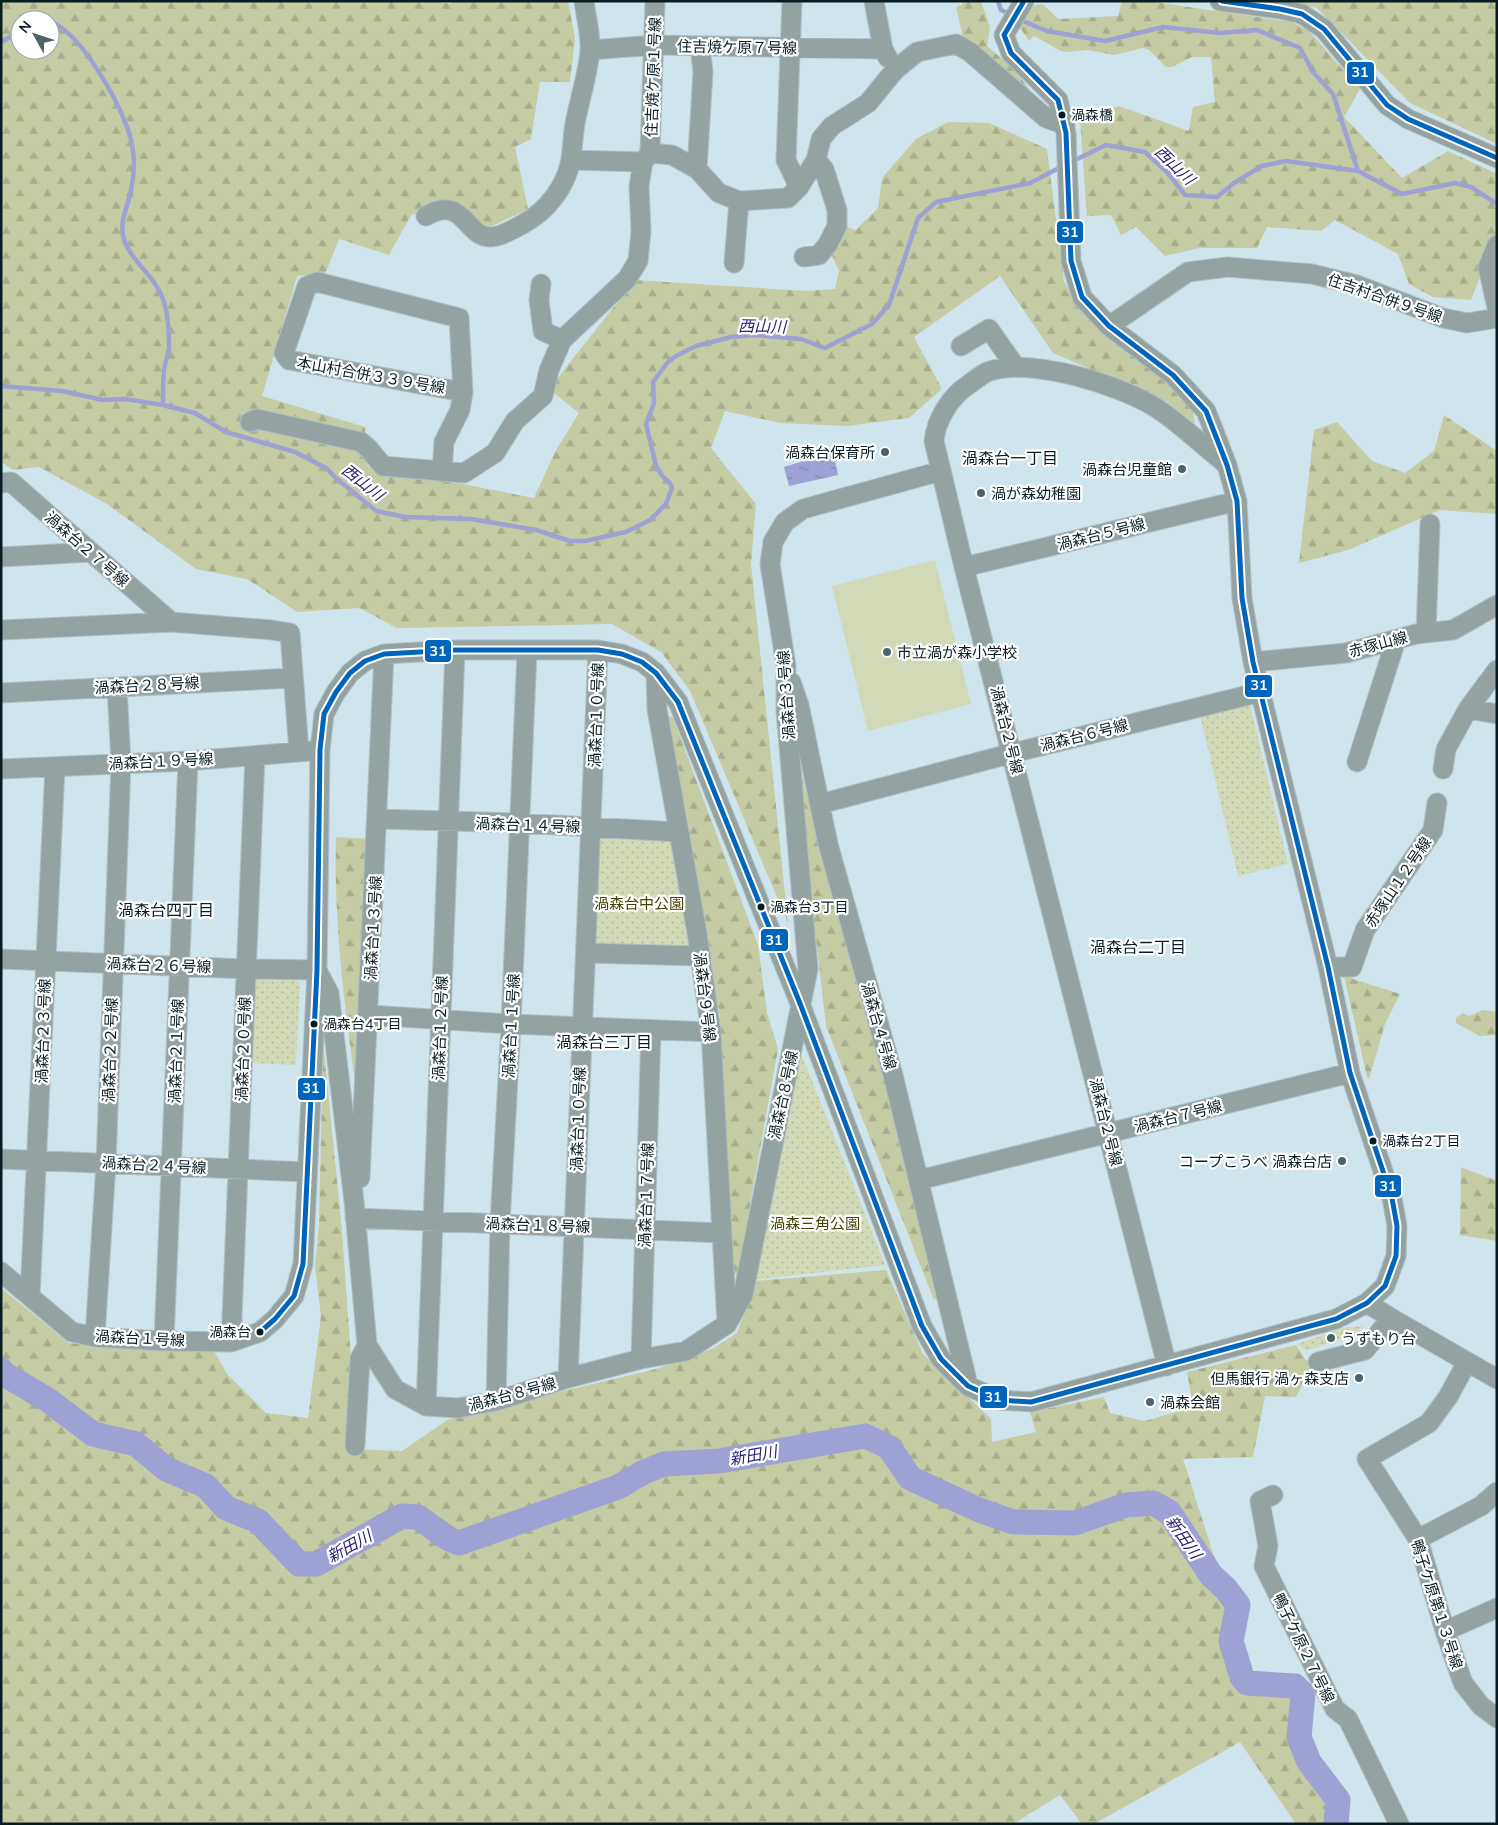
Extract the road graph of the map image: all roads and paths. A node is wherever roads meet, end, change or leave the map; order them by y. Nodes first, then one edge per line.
1 (584, 1) edge
2 (655, 1) edge
3 (792, 1) edge
4 (874, 1) edge
5 (1024, 1) edge
6 (1220, 1) edge
7 (654, 45) junction
8 (700, 46) junction
9 (790, 49) junction
10 (883, 49) junction
11 (590, 50) junction
12 (895, 70) junction
13 (1066, 129) junction
14 (646, 158) junction
15 (1497, 158) edge
16 (571, 160) junction
17 (816, 160) junction
18 (697, 168) junction
19 (799, 187) junction
20 (739, 201) junction
21 (426, 216) dead end
22 (1497, 245) edge
23 (804, 257) dead end
24 (734, 263) dead end
25 (541, 284) dead end
26 (1497, 308) edge
27 (1497, 318) edge
28 (1109, 326) junction
29 (966, 337) dead end
30 (562, 340) junction
31 (1015, 366) junction
32 (463, 392) junction
33 (250, 422) dead end
34 (1227, 465) junction
35 (941, 471) junction
36 (442, 472) junction
37 (1, 483) edge
38 (1237, 501) junction
39 (1430, 524) dead end
40 (91, 552) junction
41 (1, 557) edge
42 (964, 567) junction
43 (1497, 605) edge
44 (171, 622) junction
45 (1, 630) edge
46 (1426, 633) junction
47 (1396, 640) junction
48 (455, 650) junction
49 (598, 650) junction
50 (527, 651) junction
51 (384, 654) junction
52 (1253, 662) junction
53 (786, 666) junction
54 (1497, 670) edge
55 (656, 673) junction
56 (293, 678) junction
57 (117, 687) junction
58 (1261, 692) junction
59 (1, 693) edge
60 (1468, 709) junction
61 (1497, 714) edge
62 (320, 750) junction
63 (299, 752) junction
64 (1013, 752) junction
65 (255, 756) junction
66 (188, 761) junction
67 (1357, 762) dead end
68 (121, 763) junction
69 (55, 767) junction
70 (1443, 769) dead end
71 (1, 770) edge
72 (1437, 803) dead end
73 (820, 804) junction
74 (378, 819) junction
75 (448, 822) junction
76 (520, 823) junction
77 (592, 827) junction
78 (678, 832) junction
79 (586, 953) junction
80 (700, 956) junction
81 (1, 959) edge
82 (46, 960) junction
83 (112, 963) junction
84 (180, 965) junction
85 (1328, 967) junction
86 (246, 969) junction
87 (317, 970) junction
88 (802, 1006) junction
89 (369, 1015) junction
90 (441, 1020) junction
91 (511, 1024) junction
92 (582, 1027) junction
93 (652, 1030) junction
94 (711, 1032) junction
95 (1350, 1072) junction
96 (1109, 1134) junction
97 (1, 1159) edge
98 (38, 1160) junction
99 (106, 1163) junction
100 (172, 1166) junction
101 (238, 1170) junction
102 (306, 1172) junction
103 (919, 1180) junction
104 (355, 1210) junction
105 (432, 1221) junction
106 (500, 1223) junction
107 (574, 1226) junction
108 (645, 1230) junction
109 (722, 1233) junction
110 (1, 1272) edge
111 (30, 1296) junction
112 (1367, 1303) junction
113 (1390, 1318) junction
114 (727, 1324) junction
115 (95, 1336) junction
116 (164, 1341) junction
117 (231, 1342) junction
118 (366, 1345) junction
119 (641, 1360) junction
120 (1318, 1362) dead end
121 (1467, 1362) junction
122 (1167, 1366) junction
123 (568, 1378) junction
124 (1497, 1379) edge
125 (968, 1386) junction
126 (496, 1400) junction
127 (426, 1406) junction
128 (355, 1446) dead end
129 (1497, 1492) edge
130 (1273, 1495) dead end
131 (1418, 1539) junction
132 (1497, 1608) edge
133 (1445, 1631) junction
134 (1497, 1718) edge
135 (1399, 1824) edge

1 - 11 street
2 - 7 street, 住吉焼ケ原１号線
3 - 9 street
4 - 10 street
5 - 13 street, 渦森台１号線
6 - 15 street
7 - 8 street, 住吉焼ケ原７号線
7 - 11 street, 住吉焼ケ原７号線
7 - 14 street, 住吉焼ケ原１号線
8 - 9 street, 住吉焼ケ原７号線
8 - 18 street
9 - 10 street, 住吉焼ケ原７号線
9 - 19 street
10 - 12 street
11 - 16 street
12 - 13 street
12 - 17 street
13 - 28 street, 渦森台１号線
14 - 16 street
14 - 18 street
14 - 30 street, 住吉焼ケ原１号線
16 - 21 street
17 - 19 street
17 - 23 street
18 - 20 street
19 - 20 street
20 - 24 street
22 - 26 street
25 - 30 street
27 - 28 street, 住吉村合併９号線
28 - 34 street, 渦森台１号線
29 - 31 street
30 - 36 street
31 - 34 street, 渦森台２号線
31 - 35 street, 渦森台２号線
32 - 32 street, 本山村合併３３９号線
32 - 36 street, 本山村合併３３９号線
33 - 36 street
34 - 38 street, 渦森台１号線
35 - 42 street, 渦森台２号線
35 - 53 street, 渦森台３号線
37 - 40 street, 渦森台２７号線
38 - 42 street, 渦森台５号線
38 - 52 street, 渦森台１号線
39 - 46 street
40 - 41 street
40 - 44 street, 渦森台２７号線
42 - 64 street, 渦森台２号線
43 - 46 street, 赤塚山線
44 - 45 street
44 - 56 street
46 - 47 street, 赤塚山線
47 - 52 street, 赤塚山線
47 - 67 street
48 - 50 street, 渦森台１号線
48 - 51 street, 渦森台１号線
48 - 75 street, 渦森台１２号線
49 - 50 street, 渦森台１号線
49 - 55 street, 渦森台１号線
49 - 77 street, 渦森台１０号線
50 - 76 street, 渦森台１１号線
51 - 62 street, 渦森台１号線
51 - 74 street, 渦森台１３号線
52 - 58 street, 渦森台１号線
53 - 73 street, 渦森台４号線
53 - 88 street, 渦森台３号線
54 - 60 street
55 - 78 street, 渦森台９号線
55 - 88 street, 渦森台１号線
56 - 57 street, 渦森台２８号線
56 - 63 street
57 - 59 street, 渦森台２８号線
57 - 68 street, 渦森台２２号線
58 - 64 street, 渦森台６号線
58 - 85 street, 渦森台１号線
60 - 61 street
60 - 70 street
62 - 63 street, 渦森台１９号線
62 - 87 street, 渦森台１号線
63 - 65 street, 渦森台１９号線
64 - 73 street, 渦森台６号線
64 - 96 street, 渦森台２号線
65 - 66 street, 渦森台１９号線
65 - 86 street, 渦森台２０号線
66 - 68 street, 渦森台１９号線
66 - 84 street, 渦森台２１号線
68 - 69 street, 渦森台１９号線
68 - 83 street, 渦森台２２号線
69 - 71 street, 渦森台１９号線
69 - 82 street, 渦森台２３号線
72 - 85 street, 赤塚山１２号線
73 - 103 street, 渦森台４号線
74 - 75 street, 渦森台１４号線
74 - 89 street, 渦森台１３号線
75 - 76 street, 渦森台１４号線
75 - 90 street, 渦森台１２号線
76 - 77 street, 渦森台１４号線
76 - 91 street, 渦森台１１号線
77 - 78 street, 渦森台１４号線
77 - 79 street, 渦森台１０号線
78 - 80 street, 渦森台９号線
79 - 80 street
79 - 92 street, 渦森台１０号線
80 - 94 street, 渦森台９号線
81 - 82 street, 渦森台２６号線
82 - 83 street, 渦森台２６号線
82 - 98 street, 渦森台２３号線
83 - 84 street, 渦森台２６号線
83 - 99 street, 渦森台２２号線
84 - 86 street, 渦森台２６号線
84 - 100 street, 渦森台２１号線
85 - 95 street, 渦森台１号線
86 - 87 street, 渦森台２６号線
86 - 101 street, 渦森台２０号線
87 - 102 street, 渦森台１号線
87 - 104 street, 渦森台８号線
88 - 114 street, 渦森台８号線
88 - 125 street, 渦森台１号線
89 - 90 street
89 - 104 street, 渦森台１３号線
90 - 91 street
90 - 105 street, 渦森台１２号線
91 - 92 street
91 - 106 street, 渦森台１１号線
92 - 93 street
92 - 107 street, 渦森台１０号線
93 - 94 street
93 - 108 street, 渦森台１７号線
94 - 109 street, 渦森台９号線
95 - 96 street, 渦森台７号線
95 - 112 street, 渦森台１号線
96 - 103 street, 渦森台７号線
96 - 122 street, 渦森台２号線
97 - 98 street, 渦森台２４号線
98 - 99 street, 渦森台２４号線
98 - 111 street, 渦森台２３号線
99 - 100 street, 渦森台２４号線
99 - 115 street, 渦森台２２号線
100 - 101 street, 渦森台２４号線
100 - 116 street, 渦森台２１号線
101 - 102 street, 渦森台２４号線
101 - 117 street, 渦森台２０号線
102 - 117 street, 渦森台１号線
103 - 125 street, 渦森台４号線
104 - 105 street, 渦森台１８号線
104 - 118 street, 渦森台８号線
105 - 106 street, 渦森台１８号線
105 - 127 street, 渦森台１２号線
106 - 107 street, 渦森台１８号線
106 - 126 street, 渦森台１１号線
107 - 108 street, 渦森台１８号線
107 - 123 street, 渦森台１０号線
108 - 109 street, 渦森台１８号線
108 - 119 street, 渦森台１７号線
109 - 114 street, 渦森台９号線
110 - 111 street, 渦森台１号線
111 - 115 street, 渦森台１号線
112 - 113 street
112 - 122 street, 渦森台１号線
113 - 120 street
113 - 121 street
114 - 119 street, 渦森台８号線
115 - 116 street, 渦森台１号線
116 - 117 street, 渦森台１号線
118 - 127 street, 渦森台８号線
118 - 128 street
119 - 123 street, 渦森台８号線
121 - 124 street
121 - 131 street, 鴨子ケ原第１３号線
122 - 125 street, 渦森台１号線
123 - 126 street, 渦森台８号線
126 - 127 street, 渦森台８号線
129 - 131 street
130 - 135 street, 鴨子ケ原２７号線
131 - 133 street, 鴨子ケ原第１３号線
132 - 133 street
133 - 134 street, 鴨子ケ原第１３号線

